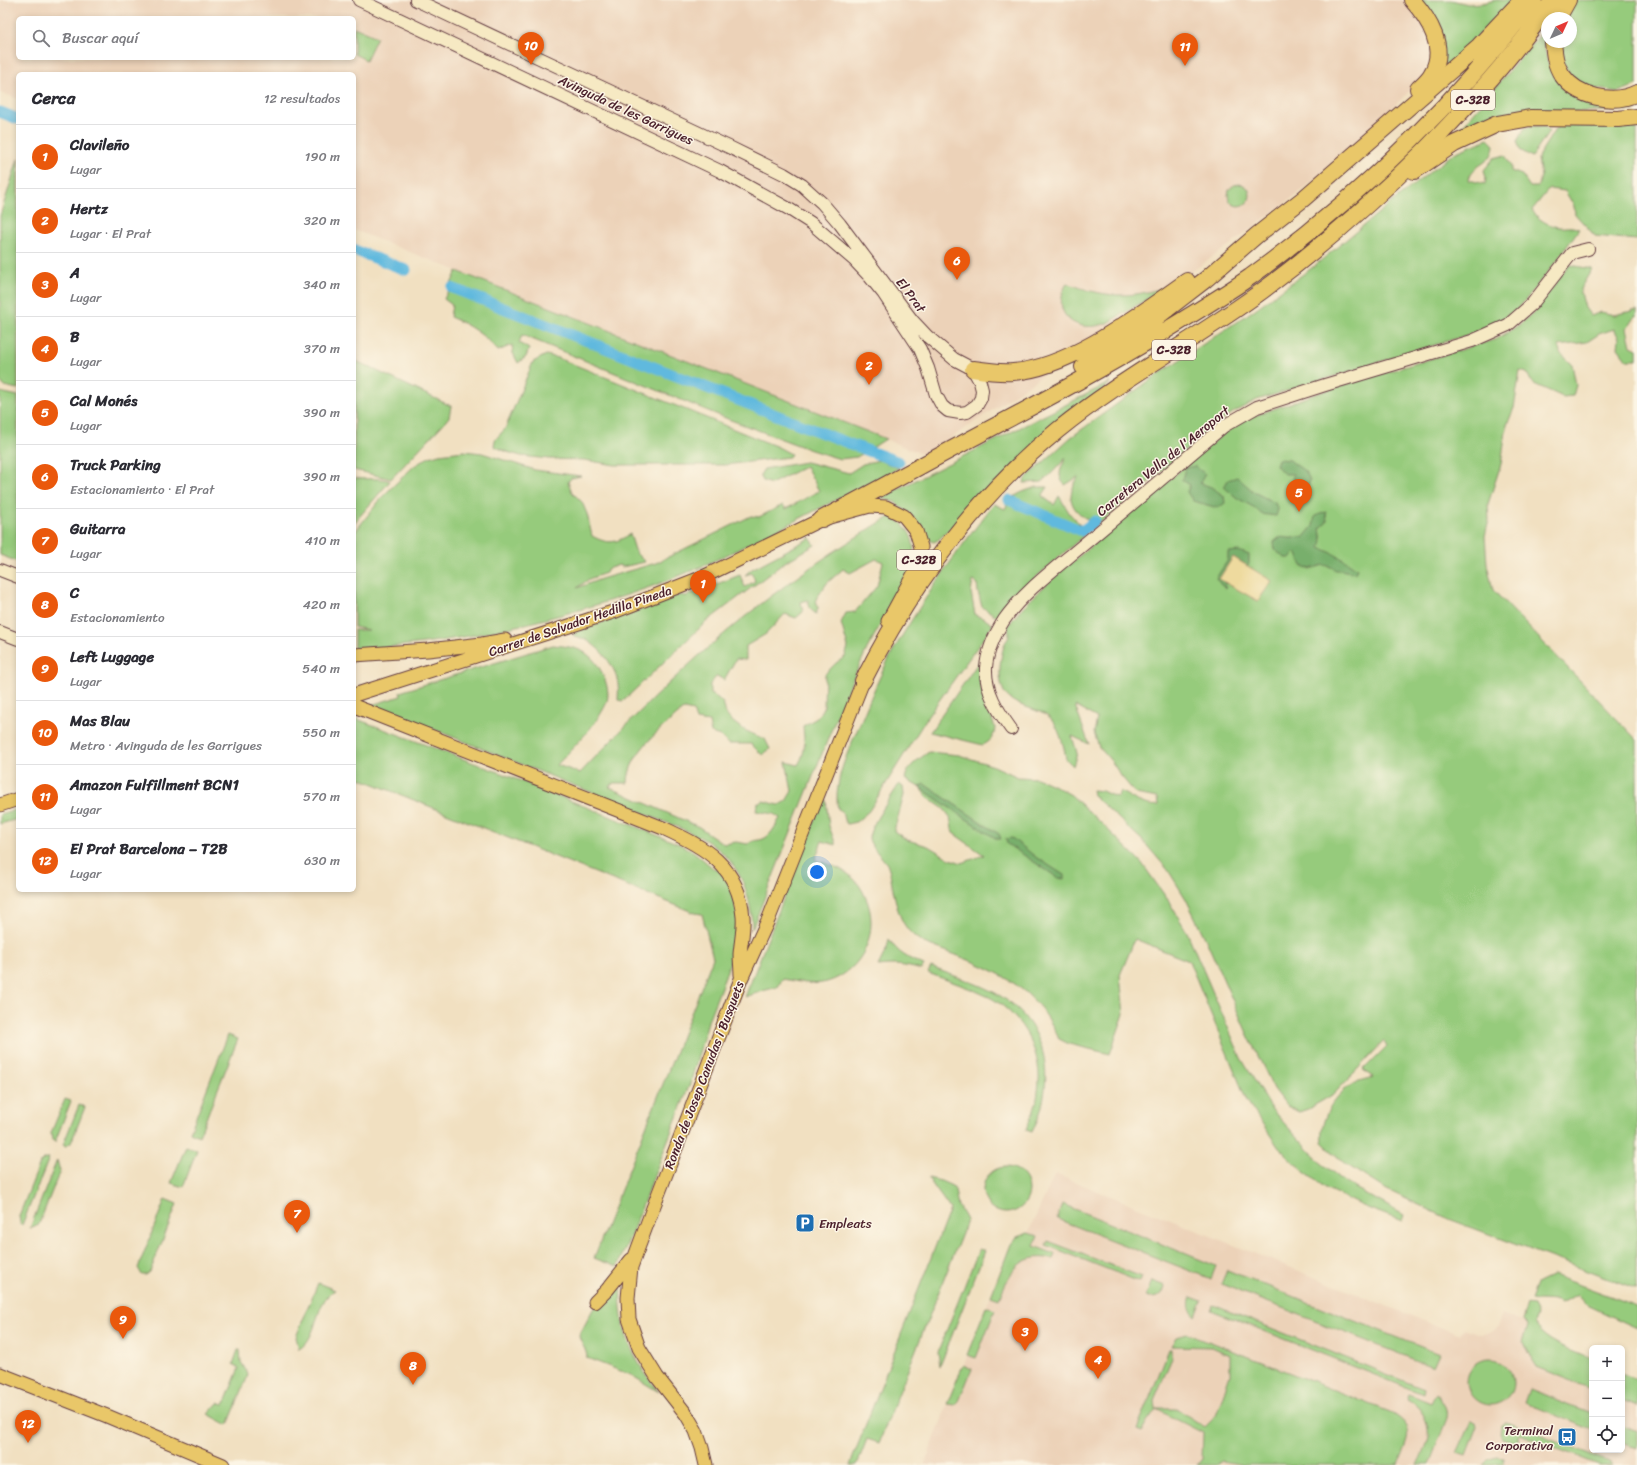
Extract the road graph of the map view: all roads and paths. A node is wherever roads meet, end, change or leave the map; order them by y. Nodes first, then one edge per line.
1 (359, 0) edge
2 (416, 0) edge
3 (1412, 0) edge
4 (1522, 0) edge
5 (1534, 0) edge
6 (1553, 0) edge
7 (1568, 0) edge
8 (1561, 12) edge
9 (1553, 48) edge
10 (1637, 93) edge
11 (1636, 118) edge
12 (1392, 120) junction
13 (1383, 192) junction
14 (840, 224) joint
15 (1257, 235) junction
16 (1588, 249) dead end
17 (973, 368) junction
18 (998, 425) junction
19 (822, 519) junction
20 (0, 570) edge
21 (16, 576) edge
22 (563, 628) junction
23 (0, 632) edge
24 (16, 638) edge
25 (356, 655) edge
26 (863, 681) junction
27 (356, 694) edge
28 (356, 707) edge
29 (1011, 729) dead end
30 (16, 801) edge
31 (0, 805) edge
32 (741, 979) junction
33 (635, 1254) junction
34 (595, 1302) dead end
35 (0, 1374) edge
36 (223, 1465) edge
37 (706, 1465) edge

1 - 17 street, Avinguda de les Garrigues
2 - 14 street, Avinguda de les Garrigues
3 - 12 highway
4 - 12 highway
5 - 18 highway, C-32B
6 - 13 highway, C-32B
7 - 8 highway
9 - 10 highway
11 - 13 highway
12 - 15 highway
13 - 26 highway, C-32B
14 - 17 street, El Prat
15 - 17 highway
15 - 18 highway
16 - 29 street, Carretera Vella de l'Aeroport
18 - 19 highway, C-32B
19 - 22 main road, Carrer de Salvador Hedilla Pineda / C-32B
19 - 26 main road, C-32B
20 - 21 street
22 - 25 main road
22 - 27 main road, Carrer de Salvador Hedilla Pineda
23 - 24 street
26 - 32 main road, Ronda de Josep Canudas i Busquets
28 - 32 main road
30 - 31 main road
32 - 33 main road, Ronda de Josep Canudas i Busquets
33 - 34 main road
33 - 37 main road, Ronda de Josep Canudas i Busquets
35 - 36 main road

